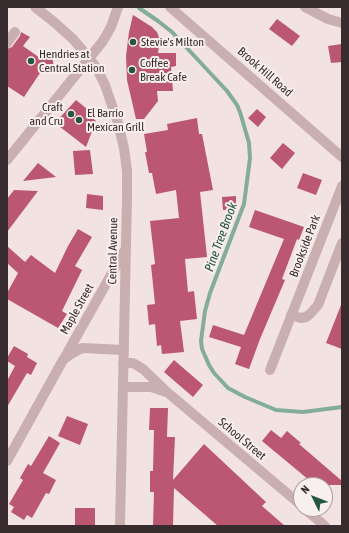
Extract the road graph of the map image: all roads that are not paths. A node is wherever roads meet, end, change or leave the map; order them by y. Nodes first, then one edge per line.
1 (35, 7) edge
2 (118, 7) edge
3 (170, 7) edge
4 (304, 7) edge
5 (342, 23) edge
6 (15, 32) dead end
7 (7, 43) edge
8 (90, 58) junction
9 (342, 158) edge
10 (7, 160) edge
11 (342, 186) edge
12 (342, 242) edge
13 (126, 249) junction
14 (291, 315) junction
15 (124, 350) junction
16 (63, 360) junction
17 (123, 363) junction
18 (270, 370) dead end
19 (123, 387) junction
20 (167, 392) junction
21 (7, 461) edge
22 (293, 499) edge
23 (314, 517) edge
24 (120, 526) edge
25 (325, 526) edge

1 - 8 street, Central Avenue
2 - 8 street
3 - 9 street, Brook Hill Road
4 - 5 street
6 - 7 street
8 - 10 street
8 - 13 street, Central Avenue
11 - 14 street, Brookside Park
12 - 14 street
13 - 15 street, Central Avenue
13 - 16 street, Maple Street
14 - 18 street, Brookside Park
15 - 16 street, Maple Street
15 - 17 street, Central Avenue
16 - 21 street, Maple Street
17 - 19 street, Central Avenue
17 - 20 street, School Street
19 - 20 street, School Street
19 - 24 street, Central Avenue
20 - 22 street, School Street
23 - 25 street

